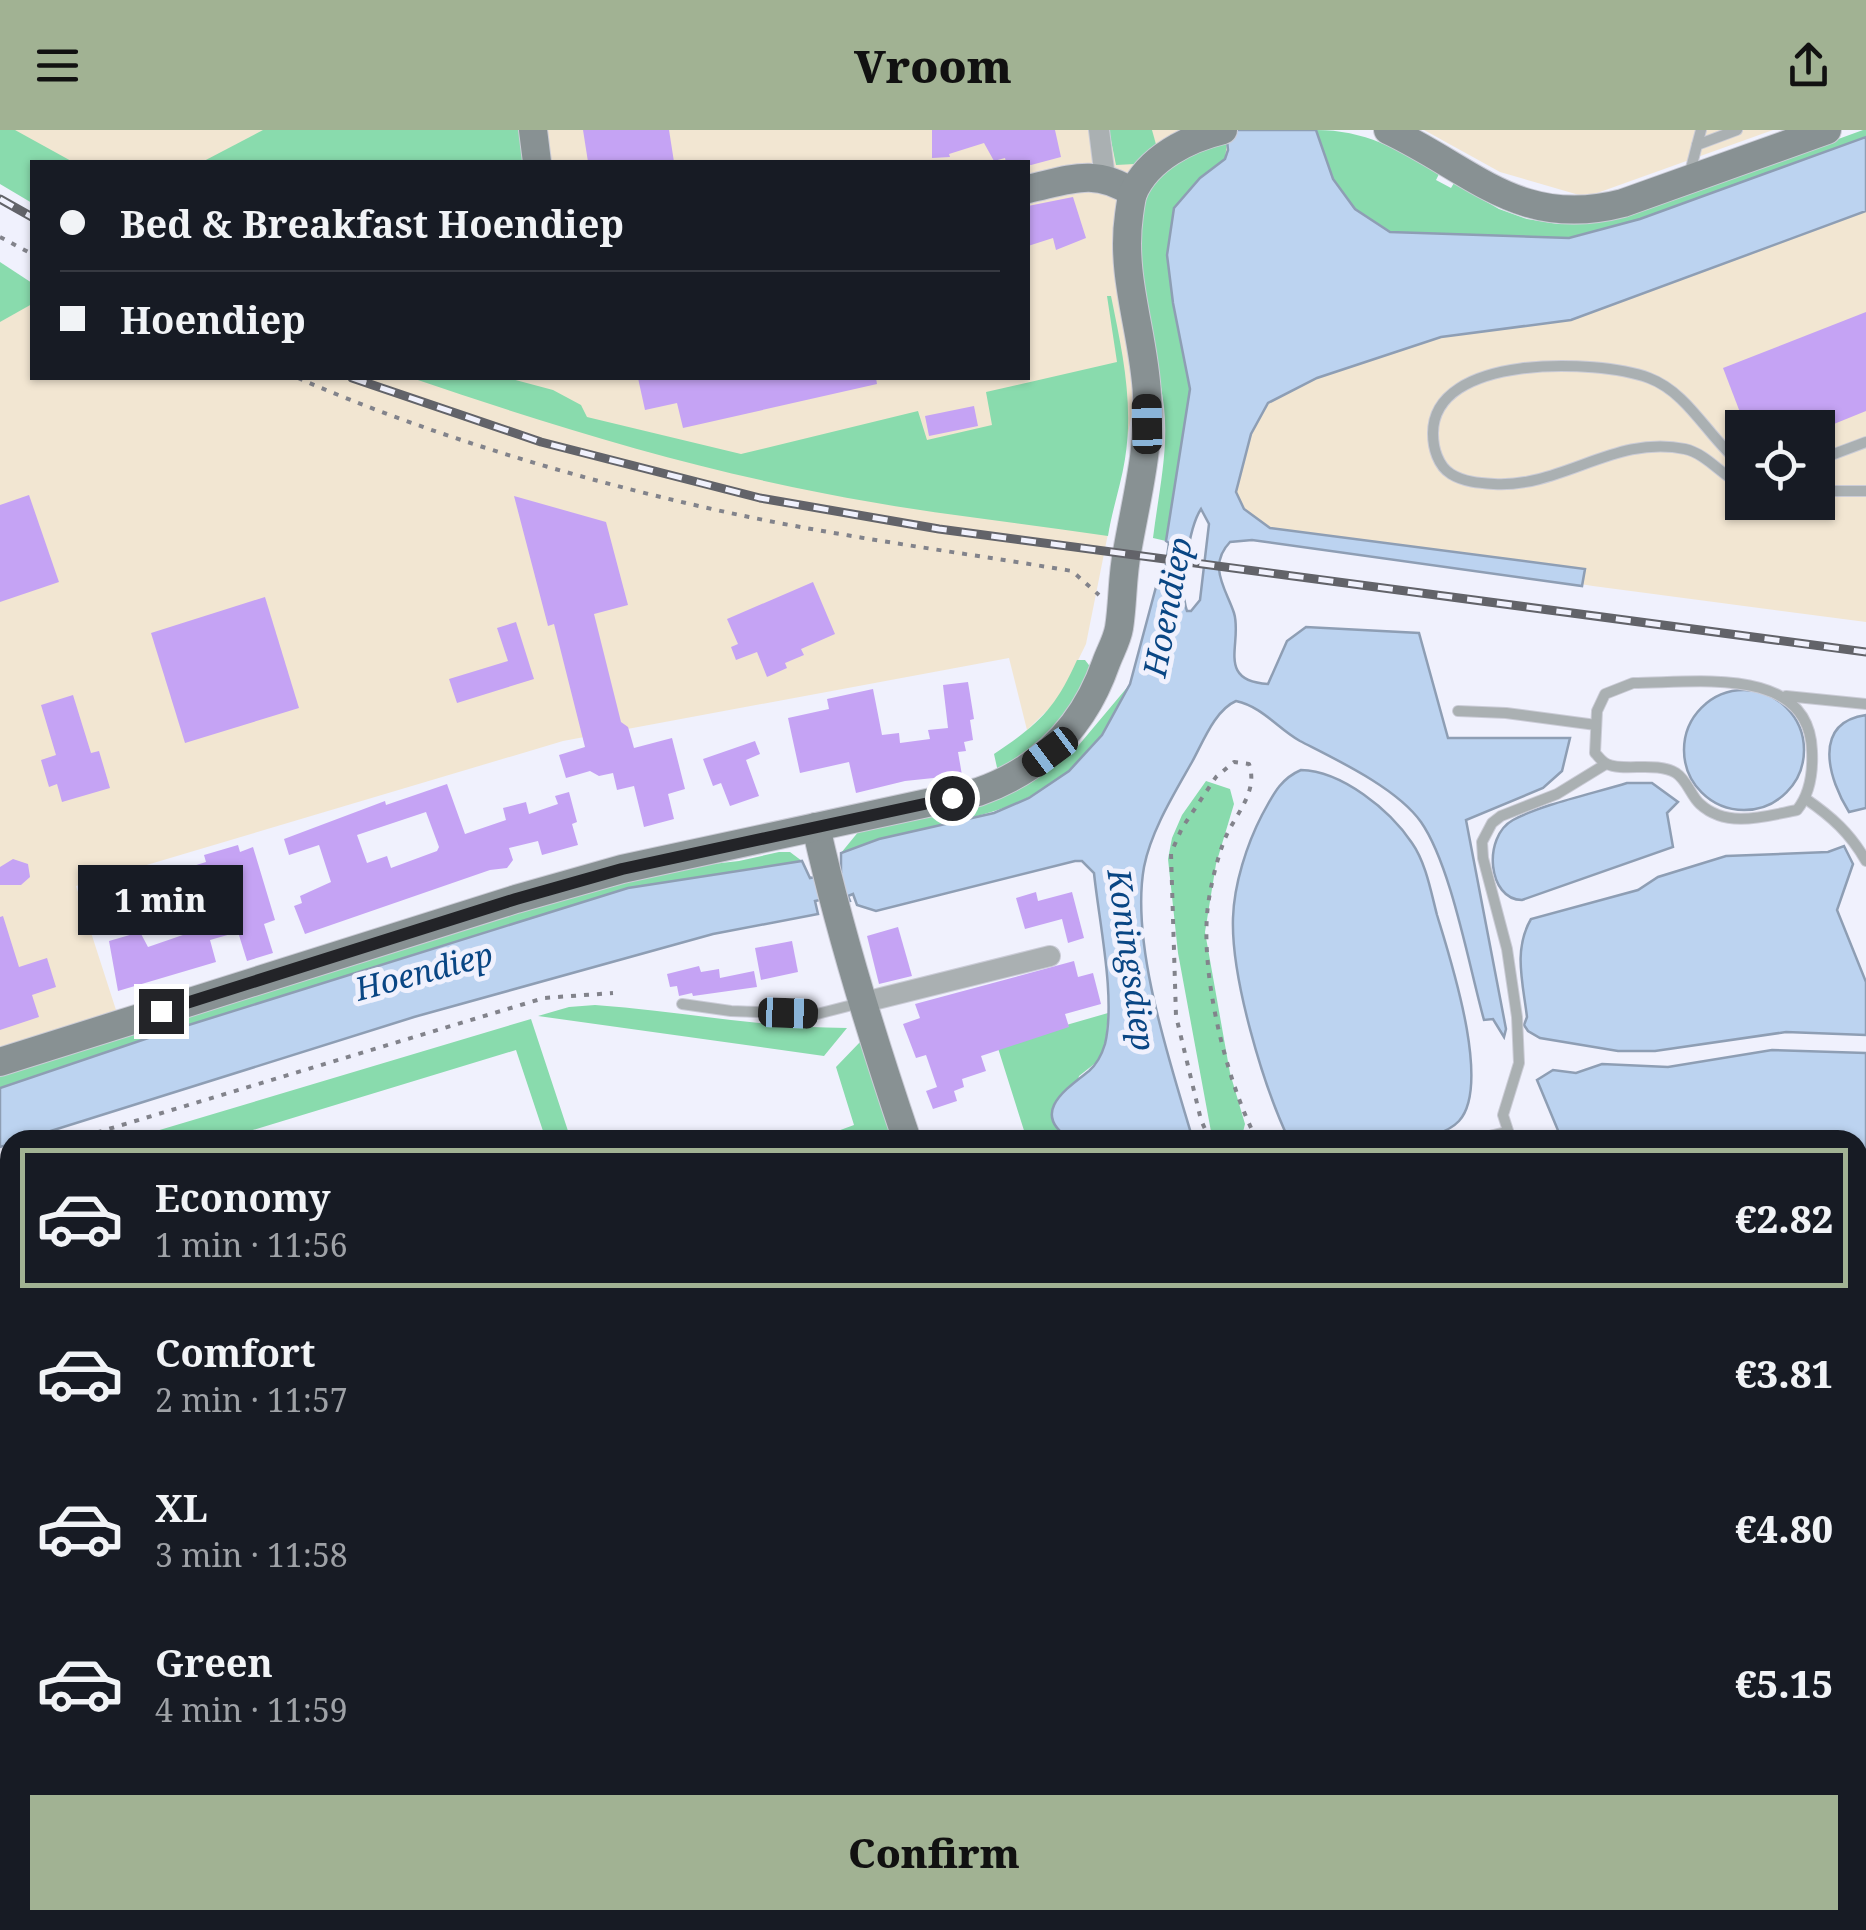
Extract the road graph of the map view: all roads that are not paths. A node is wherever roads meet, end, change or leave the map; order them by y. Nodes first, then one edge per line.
1 (533, 130) edge
2 (1098, 130) edge
3 (1223, 130) edge
4 (1388, 130) edge
5 (1701, 130) edge
6 (1737, 130) edge
7 (1827, 130) edge
8 (1697, 145) junction
9 (537, 160) edge
10 (1105, 178) junction
11 (1687, 181) junction
12 (1030, 189) edge
13 (1133, 193) junction
14 (1866, 442) edge
15 (1725, 446) edge
16 (1835, 454) edge
17 (1725, 474) edge
18 (1835, 491) edge
19 (1866, 492) edge
20 (1786, 696) junction
21 (1866, 704) edge
22 (1458, 710) dead end
23 (1596, 725) junction
24 (1606, 764) junction
25 (1806, 799) junction
26 (816, 828) junction
27 (1866, 861) edge
28 (1050, 956) dead end
29 (861, 1003) junction
30 (682, 1004) dead end
31 (0, 1062) edge
32 (904, 1130) edge
33 (1507, 1130) edge

1 - 9 main road
2 - 10 street
3 - 13 main road
4 - 11 main road
5 - 8 lane
6 - 8 lane
7 - 11 main road
8 - 11 lane
10 - 12 main road
10 - 13 main road
13 - 26 main road
14 - 16 lane
15 - 17 lane
18 - 19 lane
20 - 21 lane
20 - 23 lane
20 - 25 lane
22 - 23 lane
23 - 24 lane
24 - 25 lane
24 - 33 lane
25 - 27 lane
26 - 29 main road
26 - 31 main road
28 - 29 street
29 - 30 lane
29 - 32 main road

